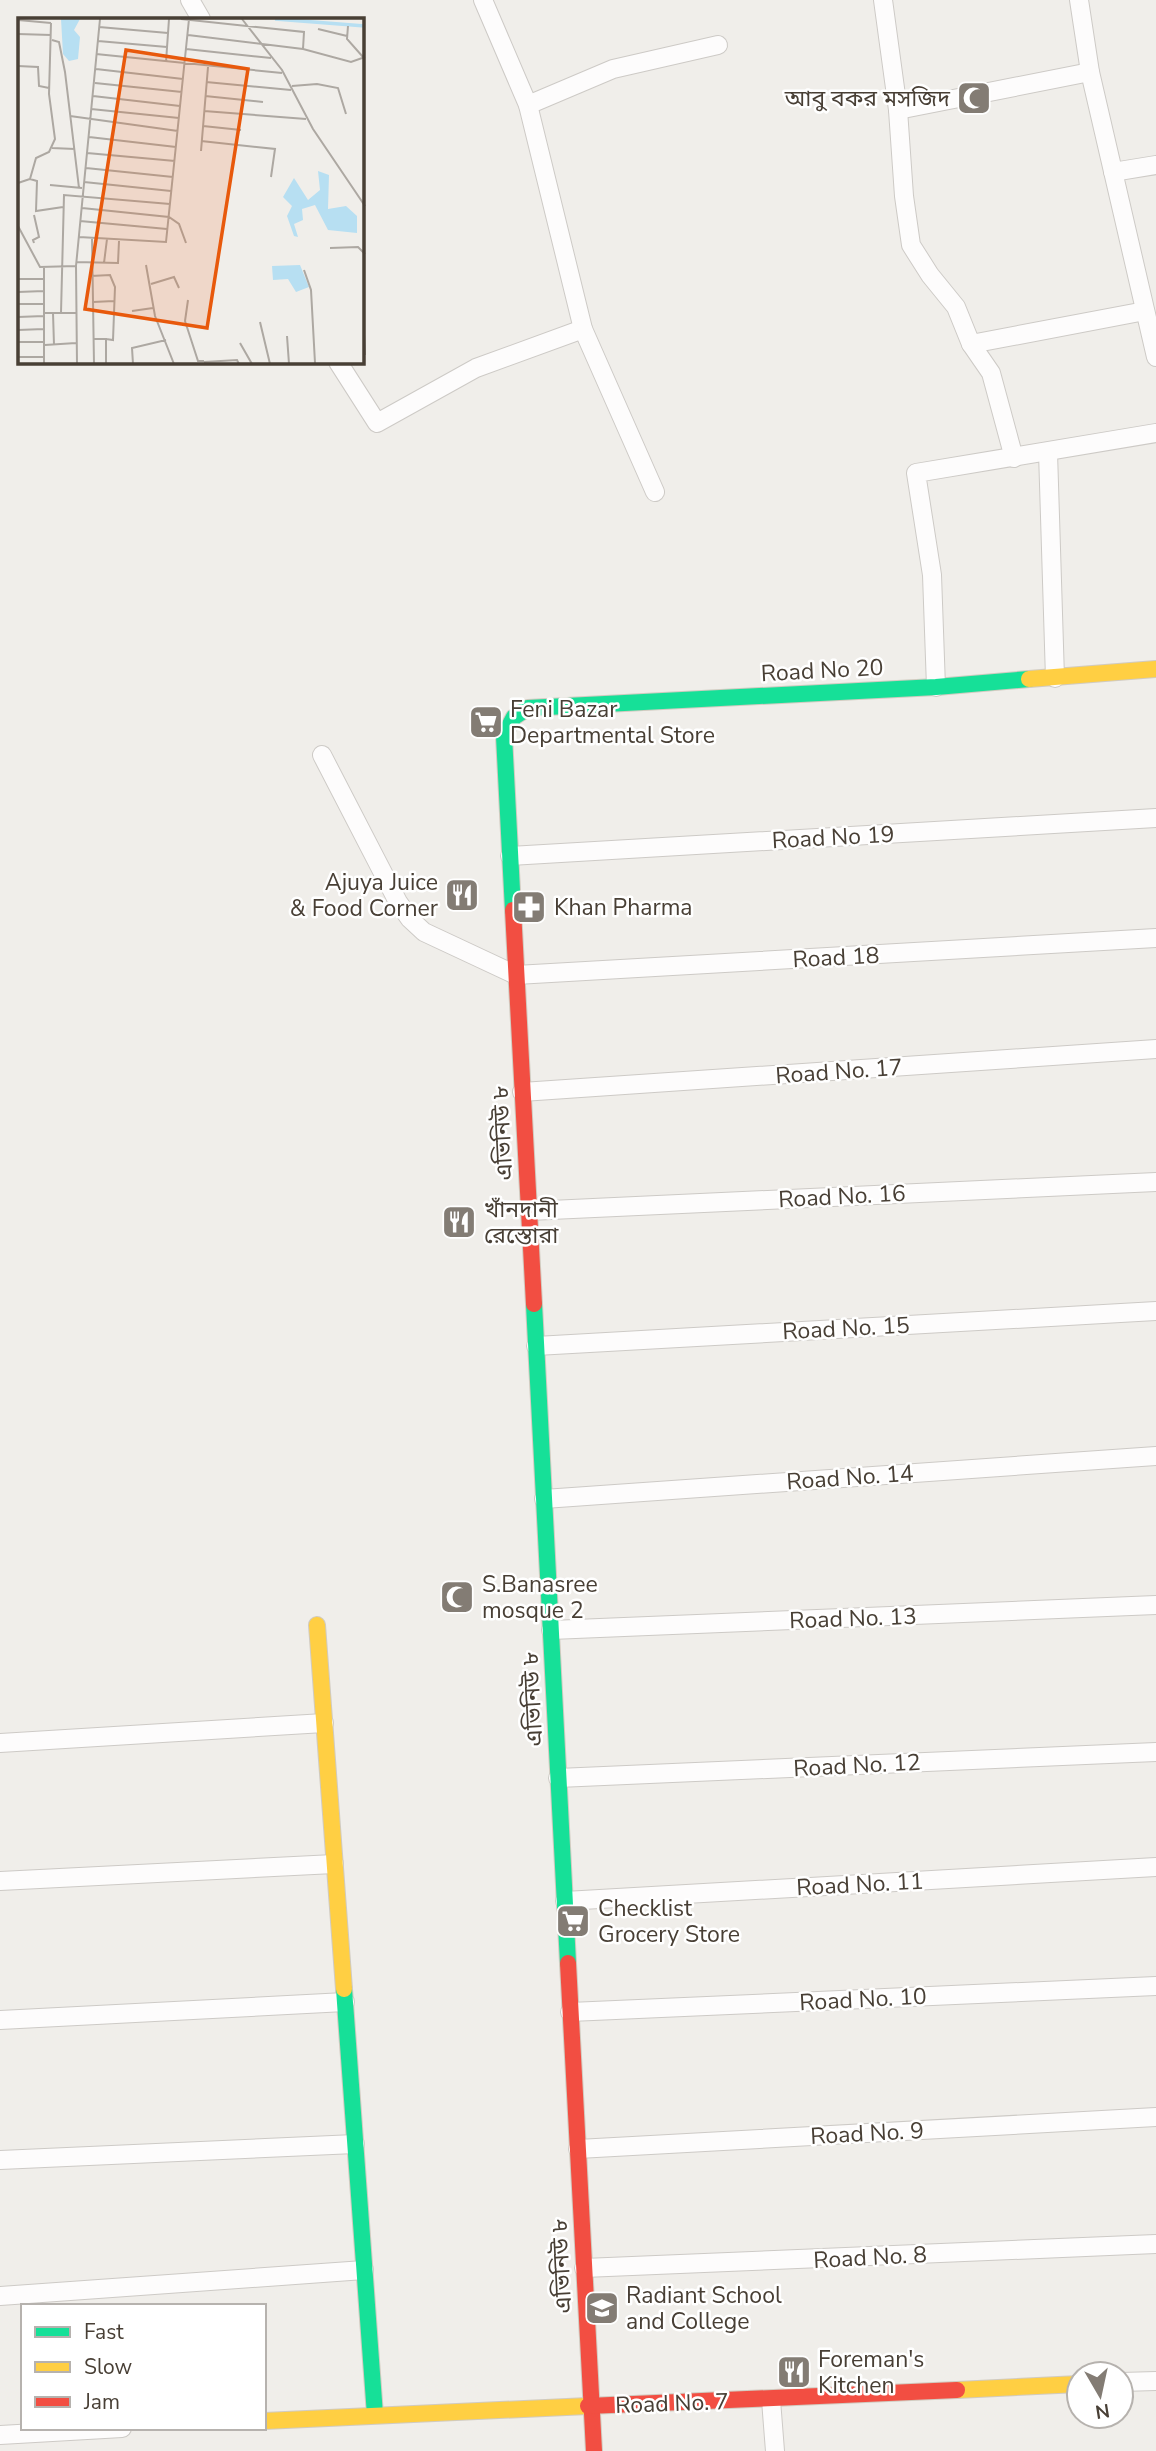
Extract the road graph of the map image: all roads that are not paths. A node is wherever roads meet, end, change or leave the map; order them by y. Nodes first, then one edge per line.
1 (190, 0) edge
2 (483, 0) edge
3 (883, 0) edge
4 (1079, 0) edge
5 (200, 18) edge
6 (718, 45) dead end
7 (1090, 72) junction
8 (528, 105) junction
9 (898, 110) junction
10 (1156, 165) edge
11 (1113, 172) junction
12 (1148, 304) edge
13 (583, 329) junction
14 (971, 344) junction
15 (1156, 357) edge
16 (339, 364) edge
17 (1156, 433) edge
18 (1048, 452) junction
19 (1014, 458) junction
20 (654, 492) dead end
21 (1156, 669) edge
22 (1055, 678) junction
23 (936, 687) junction
24 (504, 736) joint
25 (322, 755) dead end
26 (1156, 818) edge
27 (510, 856) junction
28 (1156, 938) edge
29 (516, 975) junction
30 (1156, 1049) edge
31 (523, 1092) junction
32 (1156, 1182) edge
33 (529, 1211) junction
34 (1156, 1311) edge
35 (536, 1346) junction
36 (1156, 1456) edge
37 (544, 1499) junction
38 (1156, 1605) edge
39 (317, 1625) dead end
40 (551, 1630) junction
41 (324, 1723) junction
42 (0, 1743) edge
43 (1156, 1752) edge
44 (558, 1778) junction
45 (334, 1864) junction
46 (1156, 1867) edge
47 (0, 1881) edge
48 (565, 1901) junction
49 (1156, 1986) edge
50 (345, 2002) junction
51 (570, 2012) junction
52 (0, 2020) edge
53 (1156, 2117) edge
54 (355, 2144) junction
55 (578, 2149) junction
56 (0, 2160) edge
57 (1156, 2244) edge
58 (584, 2268) junction
59 (364, 2270) junction
60 (0, 2296) edge
61 (1156, 2381) edge
62 (1135, 2382) edge
63 (1065, 2385) edge
64 (771, 2400) junction
65 (591, 2406) junction
66 (375, 2415) junction
67 (266, 2421) edge
68 (87, 2430) edge
69 (0, 2435) edge
70 (594, 2451) edge
71 (775, 2451) edge

1 - 5 street
2 - 8 street
3 - 9 street
4 - 7 street
6 - 8 street
7 - 9 street
7 - 11 street
8 - 13 street
9 - 14 street
10 - 11 street
11 - 12 street
12 - 14 street
12 - 15 street
13 - 16 street
13 - 20 street
14 - 19 street
17 - 18 street
18 - 19 street
18 - 22 street
19 - 23 street
21 - 22 street, Road No 20
22 - 23 street, Road No 20
23 - 24 street, Road No 20
24 - 27 street, এভিনিউ ৮
25 - 29 street
26 - 27 street, Road No 19
27 - 29 street, এভিনিউ ৮
28 - 29 street, Road 18
29 - 31 street, এভিনিউ ৮
30 - 31 street, Road No. 17
31 - 33 street, এভিনিউ ৮
32 - 33 street, Road No. 16
33 - 35 street, এভিনিউ ৮
34 - 35 street, Road No. 15
35 - 37 street, এভিনিউ ৮
36 - 37 street, Road No. 14
37 - 40 street, এভিনিউ ৮
38 - 40 street, Road No. 13
39 - 41 street
40 - 44 street, এভিনিউ ৮
41 - 42 street
41 - 45 street
43 - 44 street, Road No. 12
44 - 48 street, এভিনিউ ৮
45 - 47 street
45 - 50 street
46 - 48 street, Road No. 11
48 - 51 street, এভিনিউ ৮
49 - 51 street, Road No. 10
50 - 52 street
50 - 54 street
51 - 55 street, এভিনিউ ৮
53 - 55 street, Road No. 9
54 - 56 street
54 - 59 street
55 - 58 street, এভিনিউ ৮
57 - 58 street, Road No. 8
58 - 65 street, এভিনিউ ৮
59 - 60 street
59 - 66 street
61 - 62 street
63 - 64 street, Road No. 7
64 - 65 street, Road No. 7
64 - 71 street
65 - 66 street, Road No. 7
65 - 70 street, এভিনিউ ৮
66 - 67 street, Road No. 7
68 - 69 street

